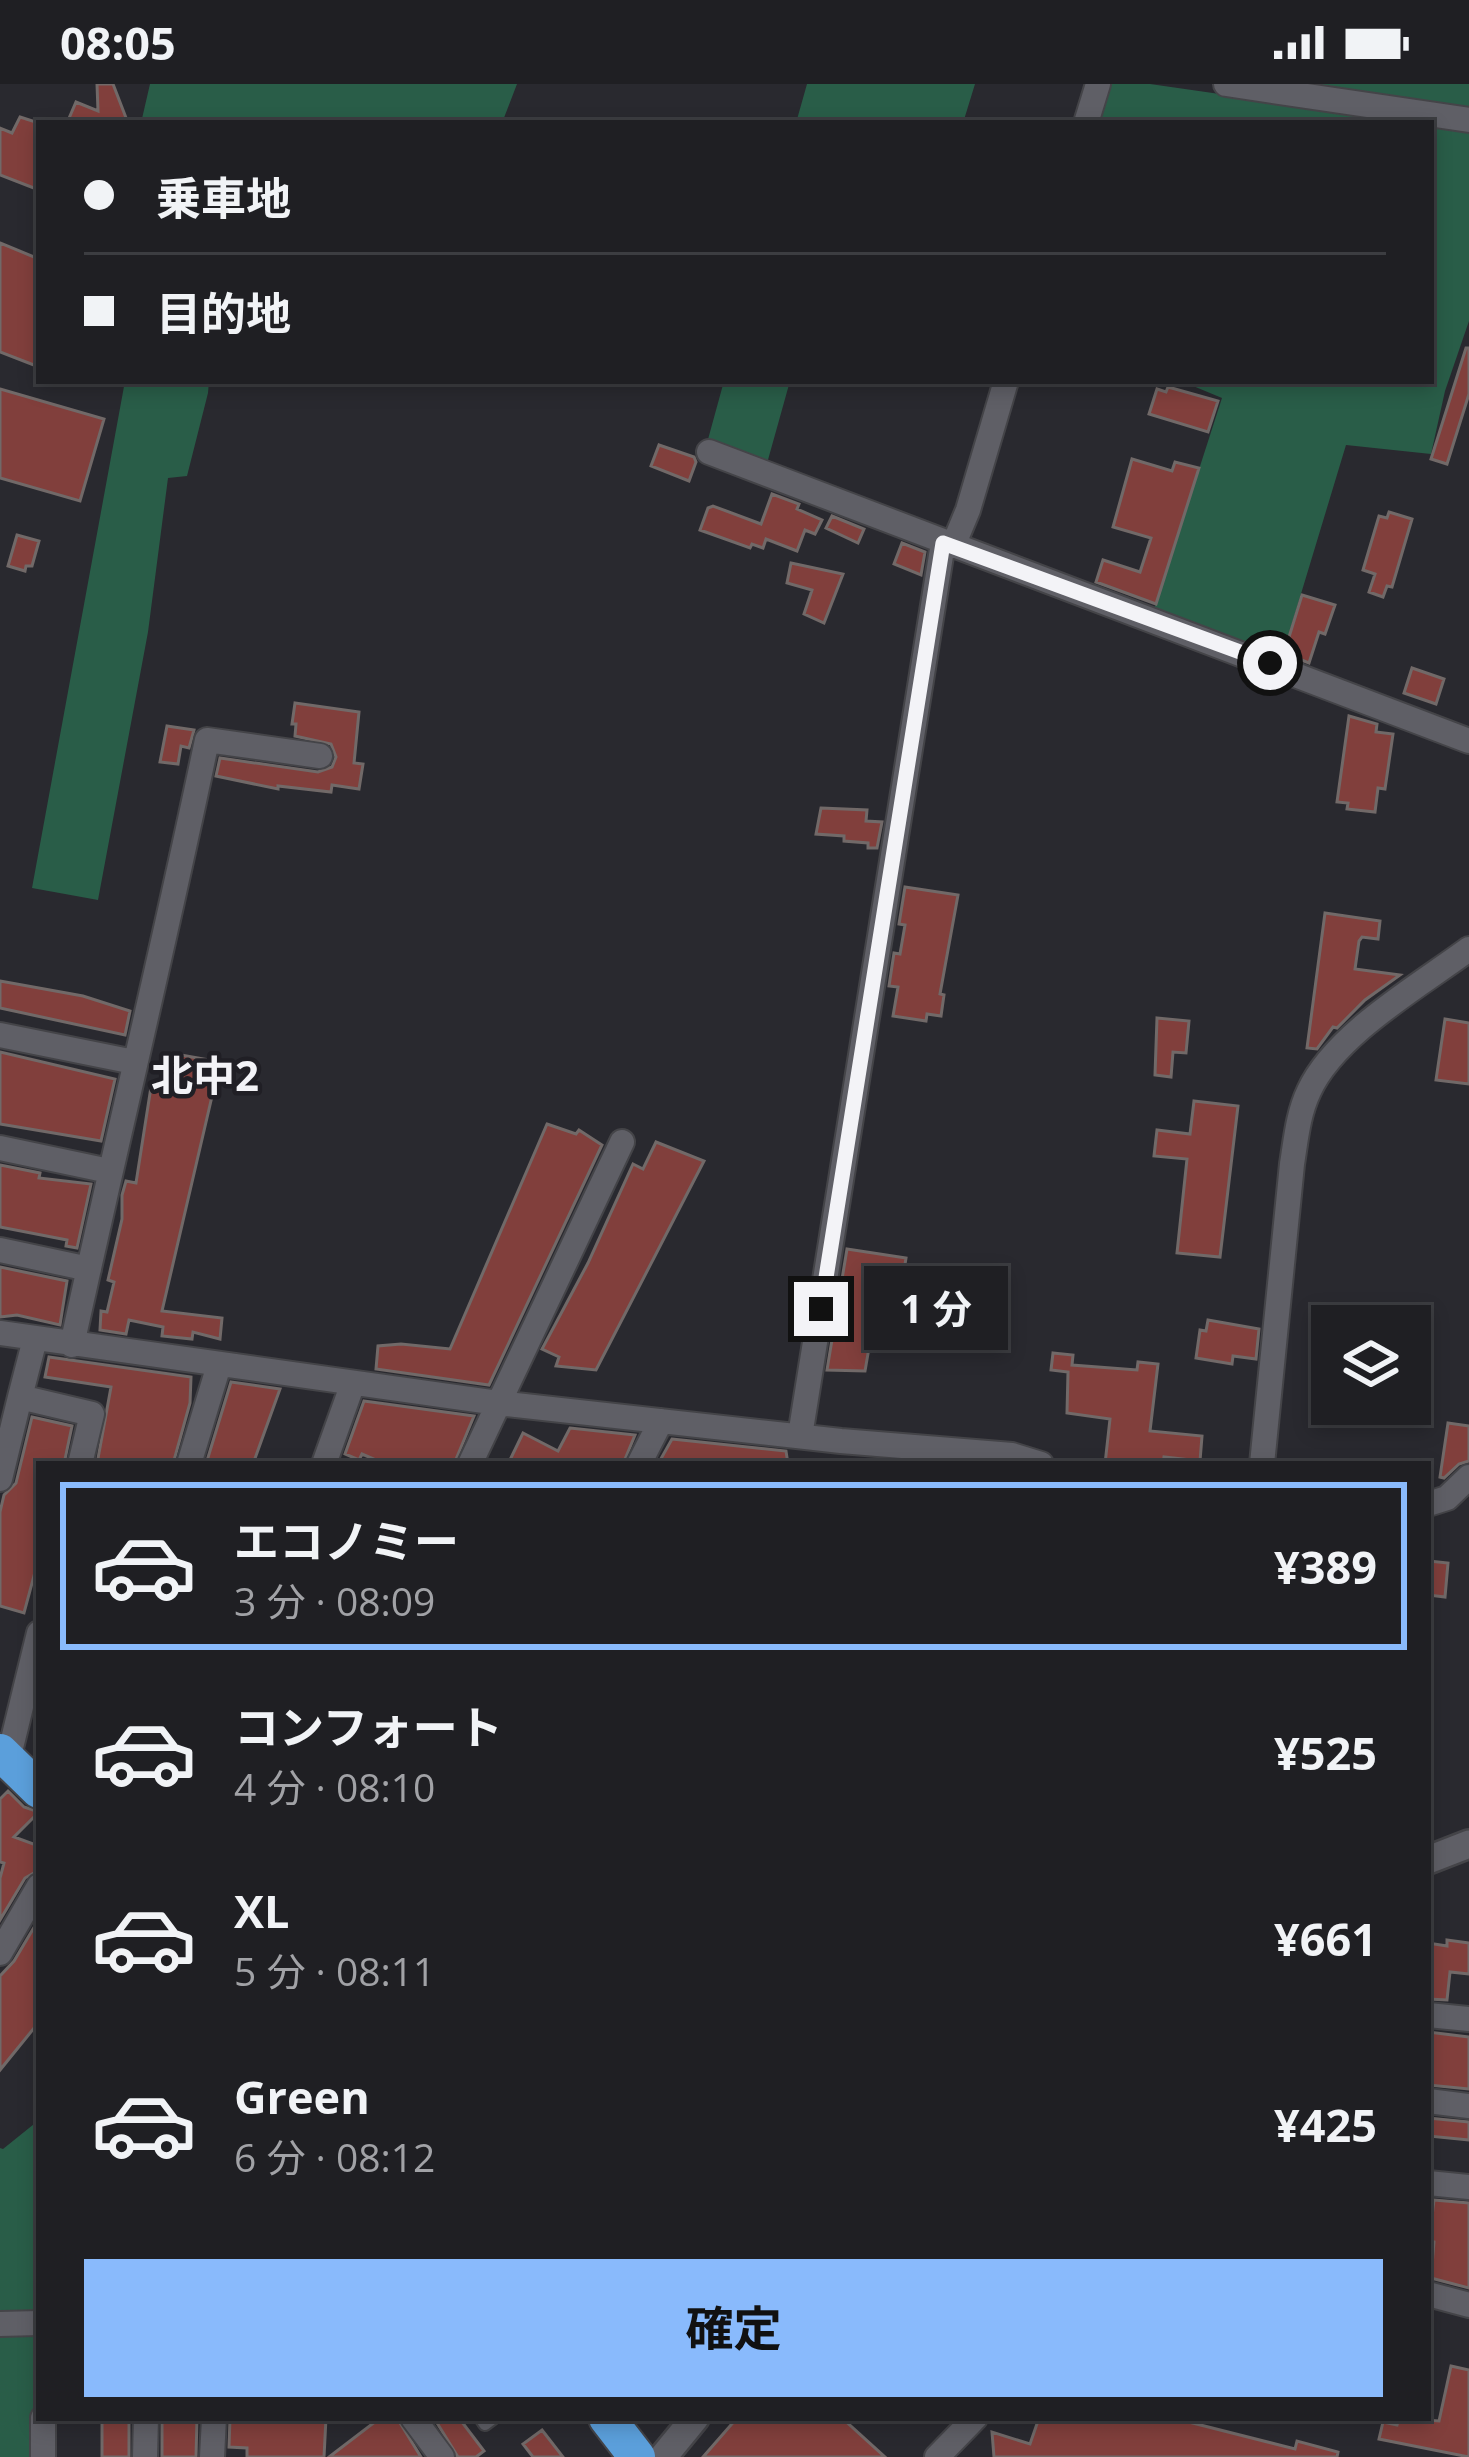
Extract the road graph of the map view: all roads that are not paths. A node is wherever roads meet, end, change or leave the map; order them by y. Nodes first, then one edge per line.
1 (1098, 84) edge
2 (1226, 84) edge
3 (1087, 120) edge
4 (1469, 120) edge
5 (1005, 384) edge
6 (709, 452) dead end
7 (948, 545) junction
8 (1469, 741) edge
9 (320, 756) dead end
10 (1469, 949) edge
11 (0, 1034) edge
12 (134, 1062) junction
13 (622, 1142) dead end
14 (0, 1148) edge
15 (110, 1171) junction
16 (0, 1250) edge
17 (88, 1269) junction
18 (0, 1333) edge
19 (35, 1339) junction
20 (72, 1345) junction
21 (219, 1365) junction
22 (353, 1383) junction
23 (20, 1397) junction
24 (498, 1402) junction
25 (662, 1420) junction
26 (800, 1436) junction
27 (839, 1453) edge
28 (81, 1461) edge
29 (190, 1461) edge
30 (325, 1461) edge
31 (471, 1461) edge
32 (641, 1461) edge
33 (1031, 1461) edge
34 (1262, 1461) edge
35 (1469, 1477) edge
36 (0, 1479) edge
37 (1431, 1503) edge
38 (36, 1644) edge
39 (4, 1756) edge
40 (36, 1787) edge
41 (1469, 1844) edge
42 (1431, 1859) edge
43 (36, 1891) edge
44 (0, 1953) edge
45 (1431, 2015) edge
46 (1469, 2020) edge
47 (1431, 2101) edge
48 (1469, 2106) edge
49 (1431, 2185) edge
50 (1469, 2187) edge
51 (1431, 2295) edge
52 (1469, 2305) edge
53 (36, 2323) edge
54 (0, 2324) edge
55 (43, 2421) edge
56 (146, 2421) edge
57 (214, 2421) edge
58 (414, 2421) edge
59 (609, 2421) edge
60 (693, 2421) edge
61 (971, 2421) edge
62 (43, 2457) edge
63 (145, 2457) edge
64 (212, 2457) edge
65 (442, 2457) edge
66 (637, 2457) edge
67 (663, 2457) edge
68 (937, 2457) edge

1 - 3 street
2 - 4 street
5 - 7 street
6 - 7 street
7 - 8 street
7 - 26 street
9 - 12 street
10 - 34 street
11 - 12 street
12 - 15 street
13 - 24 street
14 - 15 street
15 - 17 street
16 - 17 street
17 - 20 street
18 - 19 street
19 - 20 street
19 - 23 street
20 - 21 street
21 - 22 street
21 - 29 street
22 - 24 street
22 - 30 street
23 - 28 street
23 - 36 street
24 - 25 street
24 - 31 street
25 - 26 street
25 - 32 street
26 - 27 street
27 - 33 street
35 - 37 street
38 - 39 street
39 - 40 highway
41 - 42 street
43 - 44 street
45 - 46 street
47 - 48 street
49 - 50 street
51 - 52 street
53 - 54 street
55 - 62 street
56 - 63 street
57 - 64 street
58 - 65 street
59 - 66 highway
60 - 67 street
61 - 68 street

